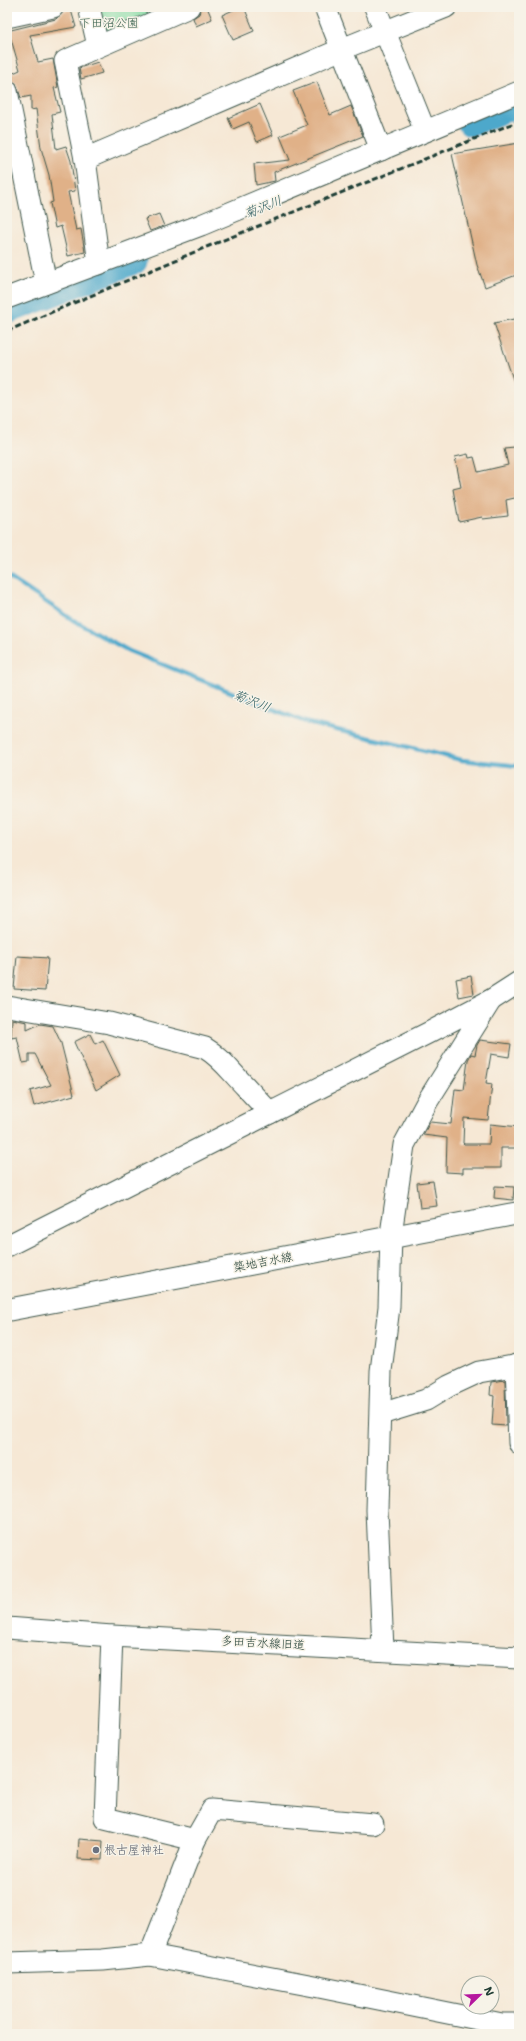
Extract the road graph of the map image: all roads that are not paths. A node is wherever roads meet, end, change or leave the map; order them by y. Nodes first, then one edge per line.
1 (53, 7) edge
2 (89, 7) edge
3 (189, 7) edge
4 (325, 7) edge
5 (375, 7) edge
6 (446, 7) edge
7 (7, 17) edge
8 (385, 32) junction
9 (98, 46) junction
10 (342, 49) junction
11 (7, 91) edge
12 (519, 92) edge
13 (425, 131) junction
14 (381, 150) junction
15 (85, 159) junction
16 (99, 264) junction
17 (46, 283) junction
18 (7, 298) edge
19 (519, 982) edge
20 (492, 1000) junction
21 (7, 1006) edge
22 (270, 1113) junction
23 (519, 1214) edge
24 (390, 1238) junction
25 (7, 1246) edge
26 (7, 1310) edge
27 (517, 1365) edge
28 (381, 1414) junction
29 (519, 1443) edge
30 (7, 1628) edge
31 (112, 1636) junction
32 (383, 1650) junction
33 (519, 1658) edge
34 (373, 1824) dead end
35 (195, 1840) junction
36 (150, 1955) junction
37 (7, 1962) edge
38 (519, 2024) edge

1 - 7 street
2 - 9 street
3 - 9 street
4 - 10 street
5 - 8 street
6 - 8 street
8 - 10 street
8 - 13 street
9 - 15 street
10 - 14 street
10 - 15 street
11 - 17 street
12 - 13 street
13 - 14 street
14 - 16 street
15 - 16 street
16 - 17 street
17 - 18 street
19 - 20 street
20 - 22 street
20 - 24 street
21 - 22 street
22 - 25 street
23 - 24 main road, 築地吉水線
24 - 26 main road, 築地吉水線
24 - 28 street
27 - 28 street
27 - 29 street
28 - 32 street
30 - 31 street, 多田吉水線旧道
31 - 32 street, 多田吉水線旧道
31 - 35 street
32 - 33 street, 多田吉水線旧道
34 - 35 street
35 - 36 street
36 - 37 street
36 - 38 street

